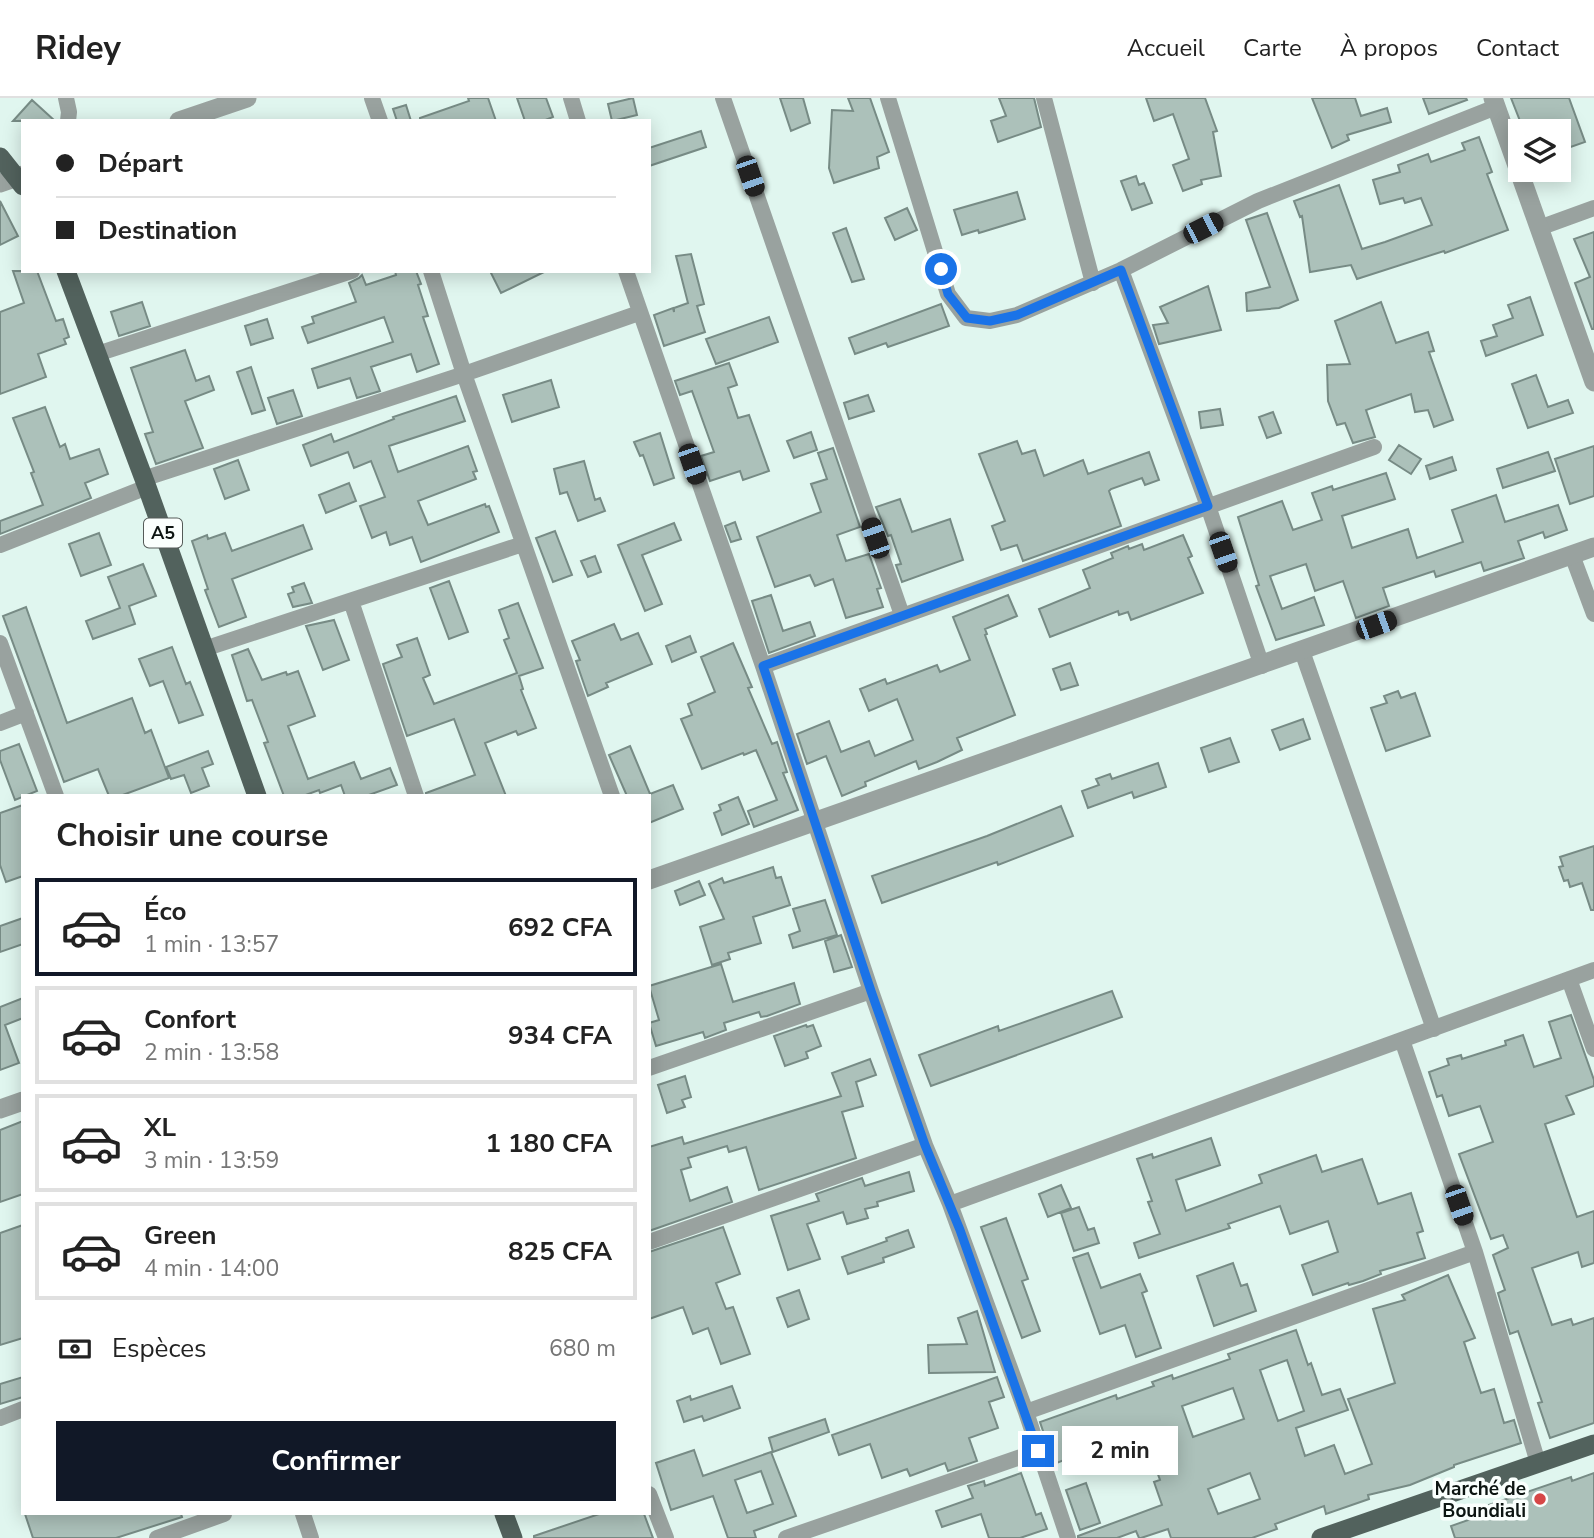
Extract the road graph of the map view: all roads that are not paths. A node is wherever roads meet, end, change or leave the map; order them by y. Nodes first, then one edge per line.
1 (66, 98) edge
2 (247, 98) edge
3 (372, 98) edge
4 (571, 98) edge
5 (723, 98) edge
6 (888, 98) edge
7 (1044, 98) edge
8 (1494, 102) edge
9 (68, 119) edge
10 (185, 119) edge
11 (379, 119) edge
12 (577, 119) edge
13 (0, 157) edge
14 (16, 181) edge
15 (1594, 208) edge
16 (1539, 228) junction
17 (1121, 270) junction
18 (67, 273) edge
19 (346, 273) edge
20 (432, 273) edge
21 (627, 273) edge
22 (1093, 283) junction
23 (639, 313) junction
24 (1589, 352) edge
25 (97, 354) junction
26 (464, 374) junction
27 (1594, 382) edge
28 (1374, 447) dead end
29 (145, 483) junction
30 (1208, 506) junction
31 (523, 544) junction
32 (0, 545) edge
33 (1594, 547) edge
34 (1572, 555) junction
35 (351, 601) junction
36 (1594, 614) edge
37 (902, 615) junction
38 (0, 643) edge
39 (204, 649) junction
40 (1302, 651) junction
41 (763, 666) junction
42 (1262, 666) junction
43 (26, 713) junction
44 (0, 723) edge
45 (55, 794) edge
46 (256, 794) edge
47 (415, 794) edge
48 (611, 794) edge
49 (814, 822) junction
50 (651, 879) edge
51 (1594, 970) edge
52 (1569, 979) junction
53 (871, 991) junction
54 (1434, 1029) junction
55 (1402, 1041) junction
56 (1594, 1049) edge
57 (651, 1067) edge
58 (21, 1102) edge
59 (0, 1109) edge
60 (925, 1145) junction
61 (950, 1204) junction
62 (651, 1241) edge
63 (1475, 1252) junction
64 (21, 1410) edge
65 (1026, 1412) junction
66 (0, 1418) edge
67 (1594, 1444) edge
68 (1038, 1451) junction
69 (1538, 1463) junction
70 (651, 1499) edge
71 (221, 1515) edge
72 (303, 1515) edge
73 (504, 1515) edge
74 (157, 1538) edge
75 (312, 1538) edge
76 (513, 1538) edge
77 (666, 1538) edge
78 (786, 1538) edge
79 (1068, 1538) edge
80 (1321, 1538) edge

1 - 9 street
2 - 10 street
3 - 11 street
4 - 12 street
5 - 37 street
6 - 22 street
7 - 22 street
8 - 16 street
8 - 17 street
13 - 14 main road
15 - 16 street
16 - 24 street
17 - 22 street
17 - 30 street
18 - 25 main road, A5
19 - 25 street
20 - 26 street
21 - 23 street
23 - 26 street
23 - 41 street
24 - 27 street
25 - 29 main road, A5
26 - 29 street
26 - 31 street
28 - 30 street
29 - 32 street
29 - 39 main road, A5
30 - 37 street
30 - 42 street
31 - 35 street
31 - 48 street
33 - 34 street
34 - 36 street
34 - 40 street
35 - 39 street
35 - 47 street
37 - 41 street
38 - 43 street
39 - 46 main road, A5
40 - 42 street
40 - 54 street
41 - 49 street
42 - 49 street
43 - 44 street
43 - 45 street
49 - 50 street
49 - 53 street
51 - 52 street
52 - 54 street
52 - 56 street
53 - 57 street
53 - 60 street
54 - 55 street
55 - 61 street
55 - 63 street
58 - 59 street
60 - 61 street
60 - 62 street
61 - 65 street
63 - 65 street
63 - 69 street
64 - 66 street
65 - 68 street
67 - 69 main road
68 - 78 street
68 - 79 street
69 - 80 main road
70 - 77 street
71 - 74 street
72 - 75 street
73 - 76 main road

